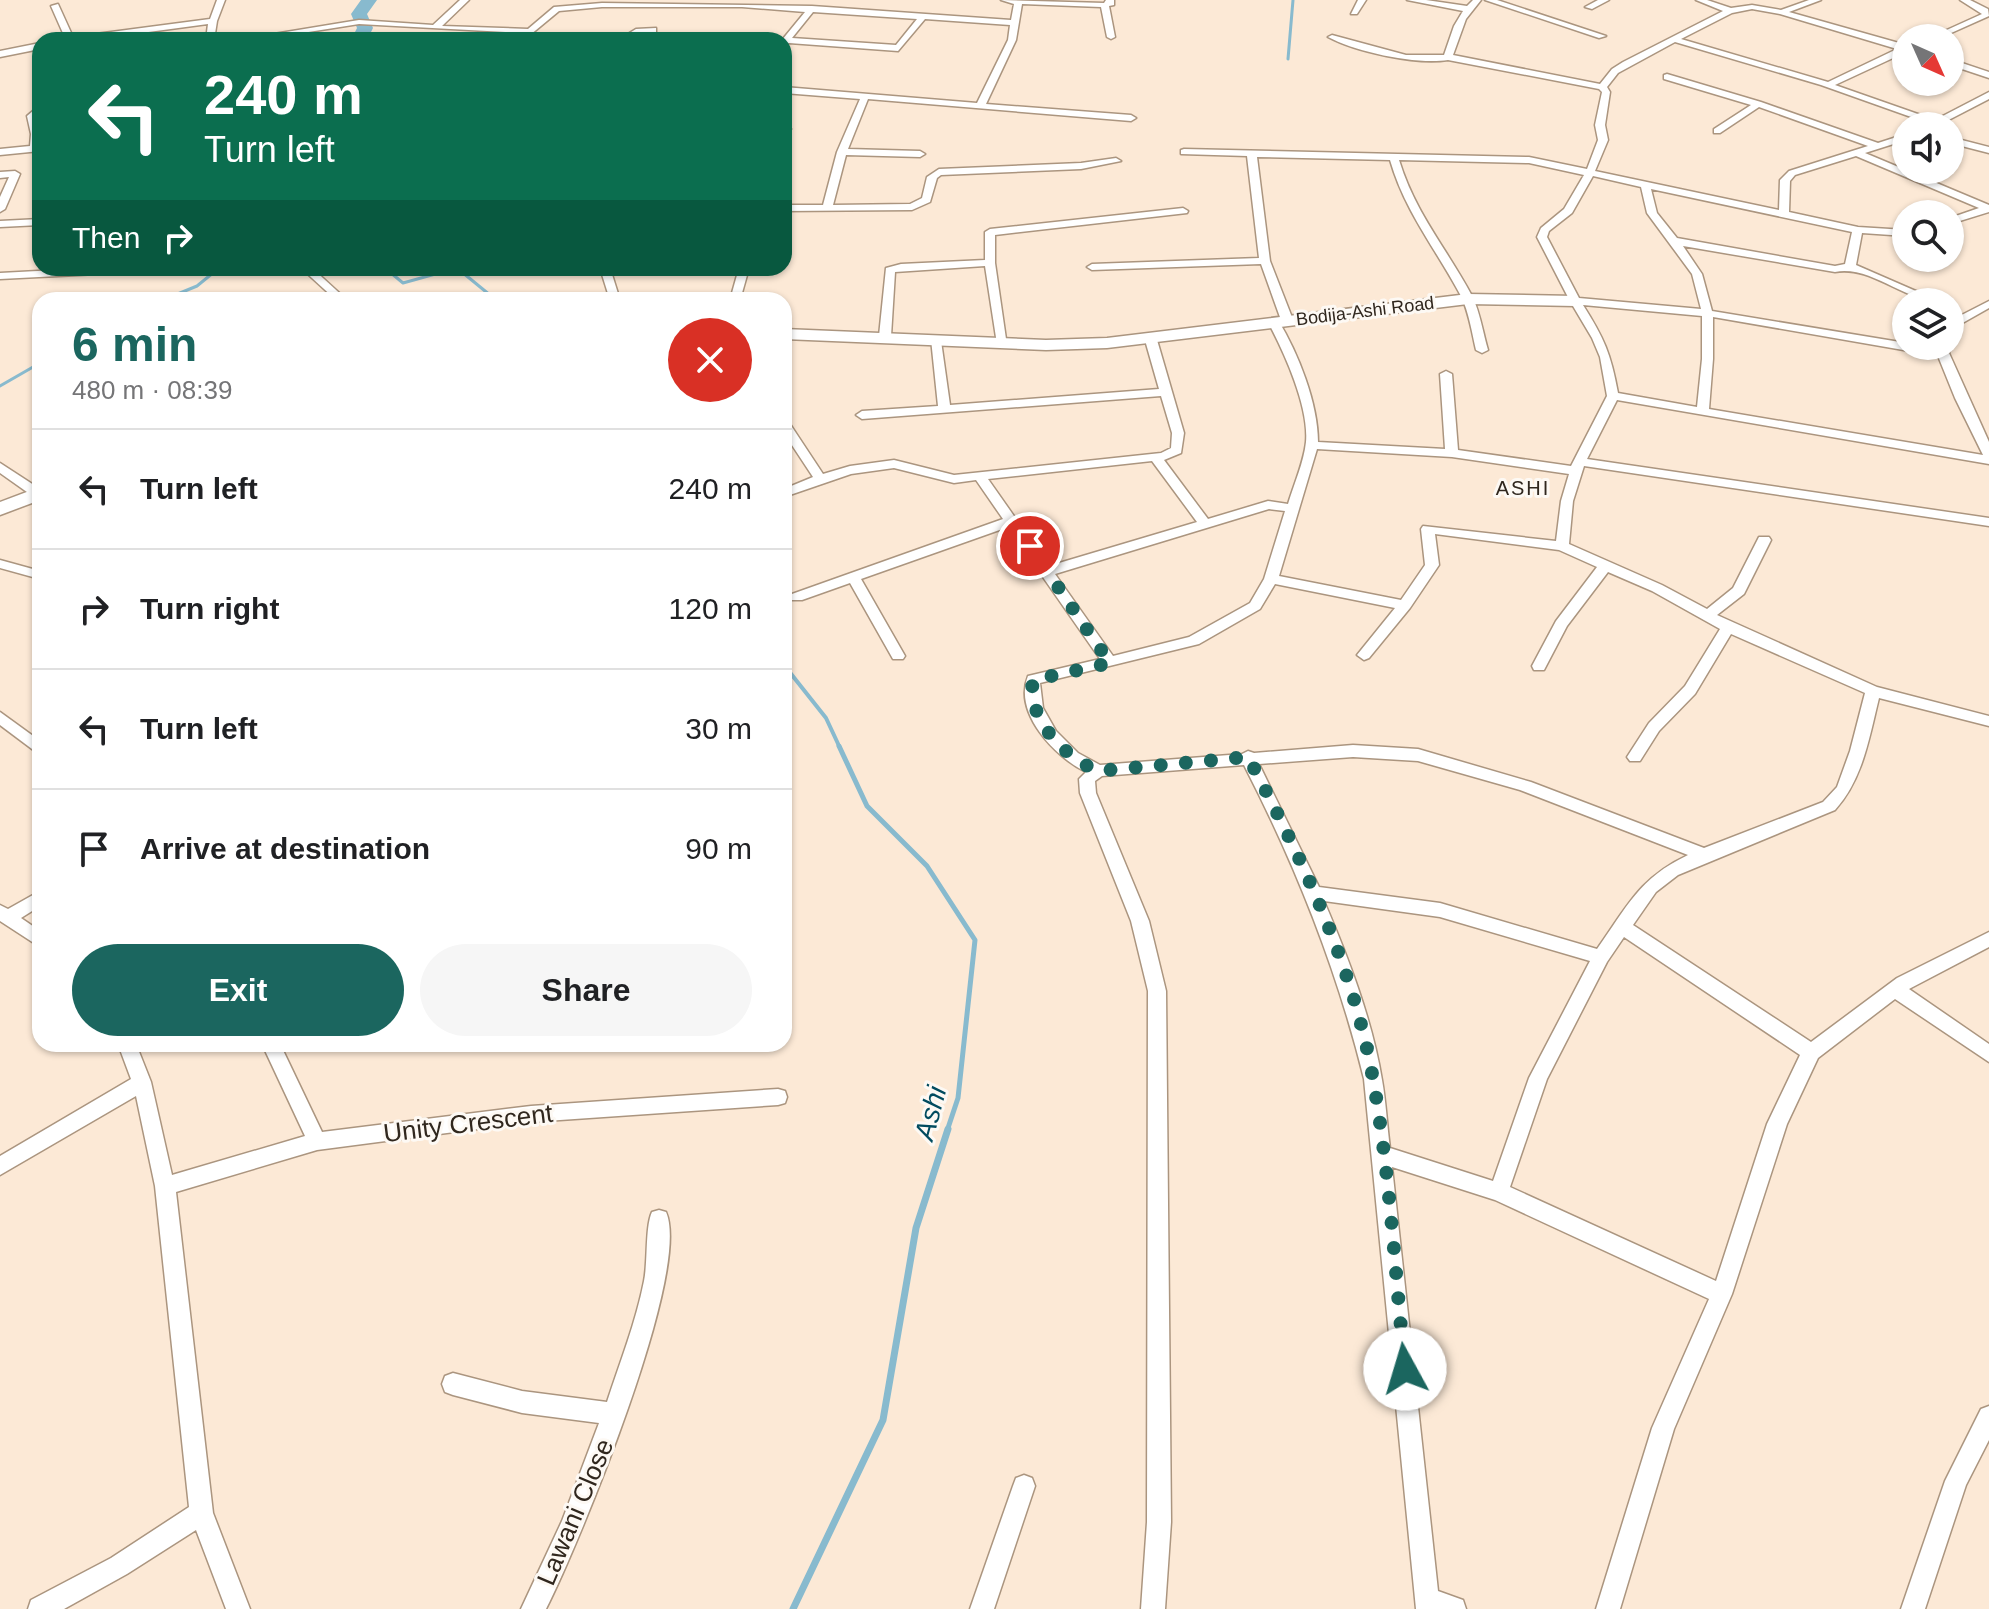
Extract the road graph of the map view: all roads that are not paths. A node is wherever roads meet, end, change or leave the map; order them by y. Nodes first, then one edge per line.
1 (221, 0) edge
2 (465, 0) edge
3 (845, 0) edge
4 (1005, 0) edge
5 (1362, 0) edge
6 (1411, 0) edge
7 (1477, 0) edge
8 (1489, 0) edge
9 (1605, 0) edge
10 (1700, 0) edge
11 (1817, 0) edge
12 (1964, 0) edge
13 (726, 2) edge
14 (1018, 2) junction
15 (1108, 3) edge
16 (55, 6) dead end
17 (1589, 7) dead end
18 (812, 8) junction
19 (839, 9) junction
20 (1468, 9) junction
21 (1730, 11) junction
22 (1354, 12) dead end
23 (1781, 12) junction
24 (924, 16) junction
25 (213, 21) junction
26 (1016, 23) junction
27 (1964, 25) edge
28 (435, 28) junction
29 (653, 30) dead end
30 (527, 31) joint
31 (67, 32) edge
32 (131, 32) edge
33 (211, 32) edge
34 (298, 32) edge
35 (637, 32) edge
36 (792, 33) edge
37 (1602, 36) dead end
38 (1111, 37) dead end
39 (1332, 37) dead end
40 (1672, 39) junction
41 (792, 42) edge
42 (1892, 44) edge
43 (32, 48) edge
44 (0, 54) edge
45 (1892, 54) edge
46 (1448, 57) junction
47 (1430, 61) junction
48 (1964, 67) edge
49 (1412, 73) dead end
50 (1989, 75) edge
51 (1667, 77) dead end
52 (1825, 85) junction
53 (1602, 87) junction
54 (792, 91) edge
55 (1989, 95) edge
56 (865, 97) junction
57 (1758, 104) junction
58 (980, 106) junction
59 (1900, 112) edge
60 (1956, 112) edge
61 (1131, 118) dead end
62 (1717, 131) dead end
63 (1892, 142) edge
64 (1964, 144) edge
65 (1880, 147) junction
66 (32, 149) edge
67 (1989, 150) edge
68 (0, 152) edge
69 (842, 152) junction
70 (1184, 152) dead end
71 (1857, 153) junction
72 (920, 154) dead end
73 (1393, 155) junction
74 (1252, 156) junction
75 (1116, 161) dead end
76 (1590, 173) junction
77 (0, 175) edge
78 (1646, 185) junction
79 (792, 208) edge
80 (0, 209) edge
81 (827, 209) junction
82 (1988, 209) edge
83 (1183, 211) dead end
84 (1784, 213) junction
85 (1964, 217) edge
86 (32, 222) edge
87 (0, 224) edge
88 (1858, 230) junction
89 (1892, 232) edge
90 (1674, 241) junction
91 (1265, 261) junction
92 (990, 263) junction
93 (1850, 266) junction
94 (1092, 267) dead end
95 (32, 274) edge
96 (0, 276) edge
97 (315, 276) edge
98 (1903, 288) edge
99 (333, 292) edge
100 (1468, 299) junction
101 (1575, 301) junction
102 (1989, 304) edge
103 (1706, 313) junction
104 (1966, 315) edge
105 (1281, 321) junction
106 (792, 334) edge
107 (885, 336) junction
108 (1151, 340) junction
109 (935, 341) junction
110 (1892, 342) edge
111 (1003, 344) junction
112 (1482, 350) dead end
113 (1948, 360) edge
114 (1446, 374) dead end
115 (1167, 392) junction
116 (1613, 396) junction
117 (945, 410) junction
118 (1703, 410) junction
119 (862, 415) dead end
120 (792, 436) edge
121 (1312, 445) junction
122 (1452, 453) junction
123 (1155, 457) junction
124 (1989, 457) edge
125 (0, 467) edge
126 (1578, 467) junction
127 (979, 476) junction
128 (820, 479) junction
129 (32, 489) edge
130 (792, 490) edge
131 (32, 497) edge
132 (1292, 508) junction
133 (0, 509) edge
134 (1011, 521) junction
135 (1989, 522) edge
136 (1206, 525) junction
137 (1764, 540) dead end
138 (1562, 546) junction
139 (0, 564) edge
140 (1606, 565) junction
141 (1049, 571) junction
142 (32, 573) edge
143 (853, 577) junction
144 (1271, 579) junction
145 (797, 597) dead end
146 (1405, 605) junction
147 (1707, 616) junction
148 (1728, 627) junction
149 (1364, 655) dead end
150 (898, 656) dead end
151 (1110, 663) junction
152 (1539, 666) dead end
153 (1873, 691) junction
154 (0, 717) edge
155 (1989, 721) edge
156 (32, 743) edge
157 (1248, 757) junction
158 (1635, 757) dead end
159 (1098, 771) junction
160 (1704, 855) junction
161 (1315, 893) junction
162 (32, 902) edge
163 (4, 915) edge
164 (1622, 927) junction
165 (32, 934) edge
166 (1989, 939) edge
167 (1601, 957) junction
168 (1895, 989) junction
169 (130, 1052) edge
170 (275, 1052) edge
171 (1811, 1052) junction
172 (1989, 1054) edge
173 (142, 1082) junction
174 (778, 1097) dead end
175 (317, 1141) junction
176 (1383, 1155) junction
177 (0, 1166) edge
178 (165, 1186) junction
179 (1499, 1192) junction
180 (659, 1219) dead end
181 (1722, 1294) junction
182 (453, 1384) dead end
183 (613, 1414) junction
184 (1989, 1417) edge
185 (1024, 1486) dead end
186 (201, 1513) junction
187 (1428, 1604) edge
188 (40, 1609) edge
189 (238, 1609) edge
190 (533, 1609) edge
191 (982, 1609) edge
192 (1153, 1609) edge
193 (1454, 1609) edge
194 (1608, 1609) edge
195 (1913, 1609) edge

1 - 25 street
2 - 28 street
3 - 19 street
4 - 14 street
5 - 22 street
6 - 20 street
7 - 20 street
8 - 37 street
9 - 17 street
10 - 21 street
11 - 23 street
12 - 27 street
13 - 18 street
13 - 30 street
14 - 15 street
14 - 26 street
15 - 38 street
16 - 31 street
18 - 19 street
18 - 36 street
19 - 24 street
20 - 46 street
21 - 23 street
21 - 40 street
23 - 42 street
24 - 26 street
24 - 41 street
25 - 32 street
25 - 33 street
26 - 58 street
28 - 30 street
28 - 34 street
29 - 35 street
39 - 47 street
40 - 52 street
40 - 53 street
43 - 44 street
45 - 52 street
46 - 47 street
46 - 53 street
47 - 49 street
48 - 50 street
51 - 57 street
52 - 59 street
53 - 76 street
54 - 56 street
55 - 60 street
56 - 58 street
56 - 69 street
57 - 62 street
57 - 65 street
58 - 61 street
63 - 65 street
64 - 67 street
65 - 71 street
66 - 68 street
69 - 72 street
69 - 81 street
70 - 74 street
71 - 82 street
71 - 84 street
73 - 74 street
73 - 76 street
73 - 100 street
74 - 91 street
75 - 81 street
76 - 78 street
76 - 101 street
77 - 80 street
78 - 84 street
78 - 90 street
79 - 81 street
82 - 85 street
83 - 92 street
84 - 88 street
86 - 87 street
88 - 89 street
88 - 93 street
90 - 93 street
90 - 103 street
91 - 94 street
91 - 105 street
92 - 107 street
92 - 111 street
93 - 98 street
95 - 96 street
97 - 99 street
100 - 101 street, Bodija-Ashi Road
100 - 105 street, Bodija-Ashi Road
100 - 112 street
101 - 103 street, Bodija-Ashi Road
101 - 116 street
102 - 104 street
103 - 110 street, Bodija-Ashi Road
103 - 118 street
105 - 108 street, Bodija-Ashi Road
105 - 121 street
106 - 107 street, Bodija-Ashi Road
107 - 109 street, Bodija-Ashi Road
108 - 111 street, Bodija-Ashi Road
108 - 115 street
109 - 111 street, Bodija-Ashi Road
109 - 117 street
113 - 124 street
114 - 122 street
115 - 117 street
115 - 123 street
116 - 118 street
116 - 126 street
117 - 119 street
118 - 124 street
120 - 128 street
121 - 122 street
121 - 132 street
122 - 126 street
123 - 127 street
123 - 136 street
125 - 129 street
126 - 135 street
126 - 138 street
127 - 128 street
127 - 134 street
128 - 130 street
131 - 133 street
132 - 136 street
132 - 144 street
134 - 141 street
134 - 143 street
136 - 141 street
137 - 147 street
138 - 140 street
138 - 146 street
139 - 142 street
140 - 147 street
140 - 152 street
141 - 151 street
143 - 145 street
143 - 150 street
144 - 146 street
144 - 151 street
146 - 149 street
147 - 148 street
148 - 153 street
148 - 158 street
151 - 159 street
153 - 155 street
153 - 160 street
154 - 156 street
157 - 159 street
157 - 160 street
157 - 161 street
159 - 192 street
160 - 164 street
161 - 167 street
161 - 176 street
162 - 163 street
163 - 165 street
164 - 167 street
164 - 171 street
166 - 168 street
167 - 179 street
168 - 171 street
168 - 172 street
169 - 173 street
170 - 175 street
171 - 181 street
173 - 177 street
173 - 178 street
174 - 175 street, Unity Crescent
175 - 178 street, Unity Crescent
176 - 179 street
176 - 187 street
178 - 186 street
179 - 181 street
180 - 183 street, Lawani Close
181 - 194 street
182 - 183 street
183 - 190 street, Lawani Close
184 - 195 street
185 - 191 street
186 - 188 street
186 - 189 street
187 - 193 street

